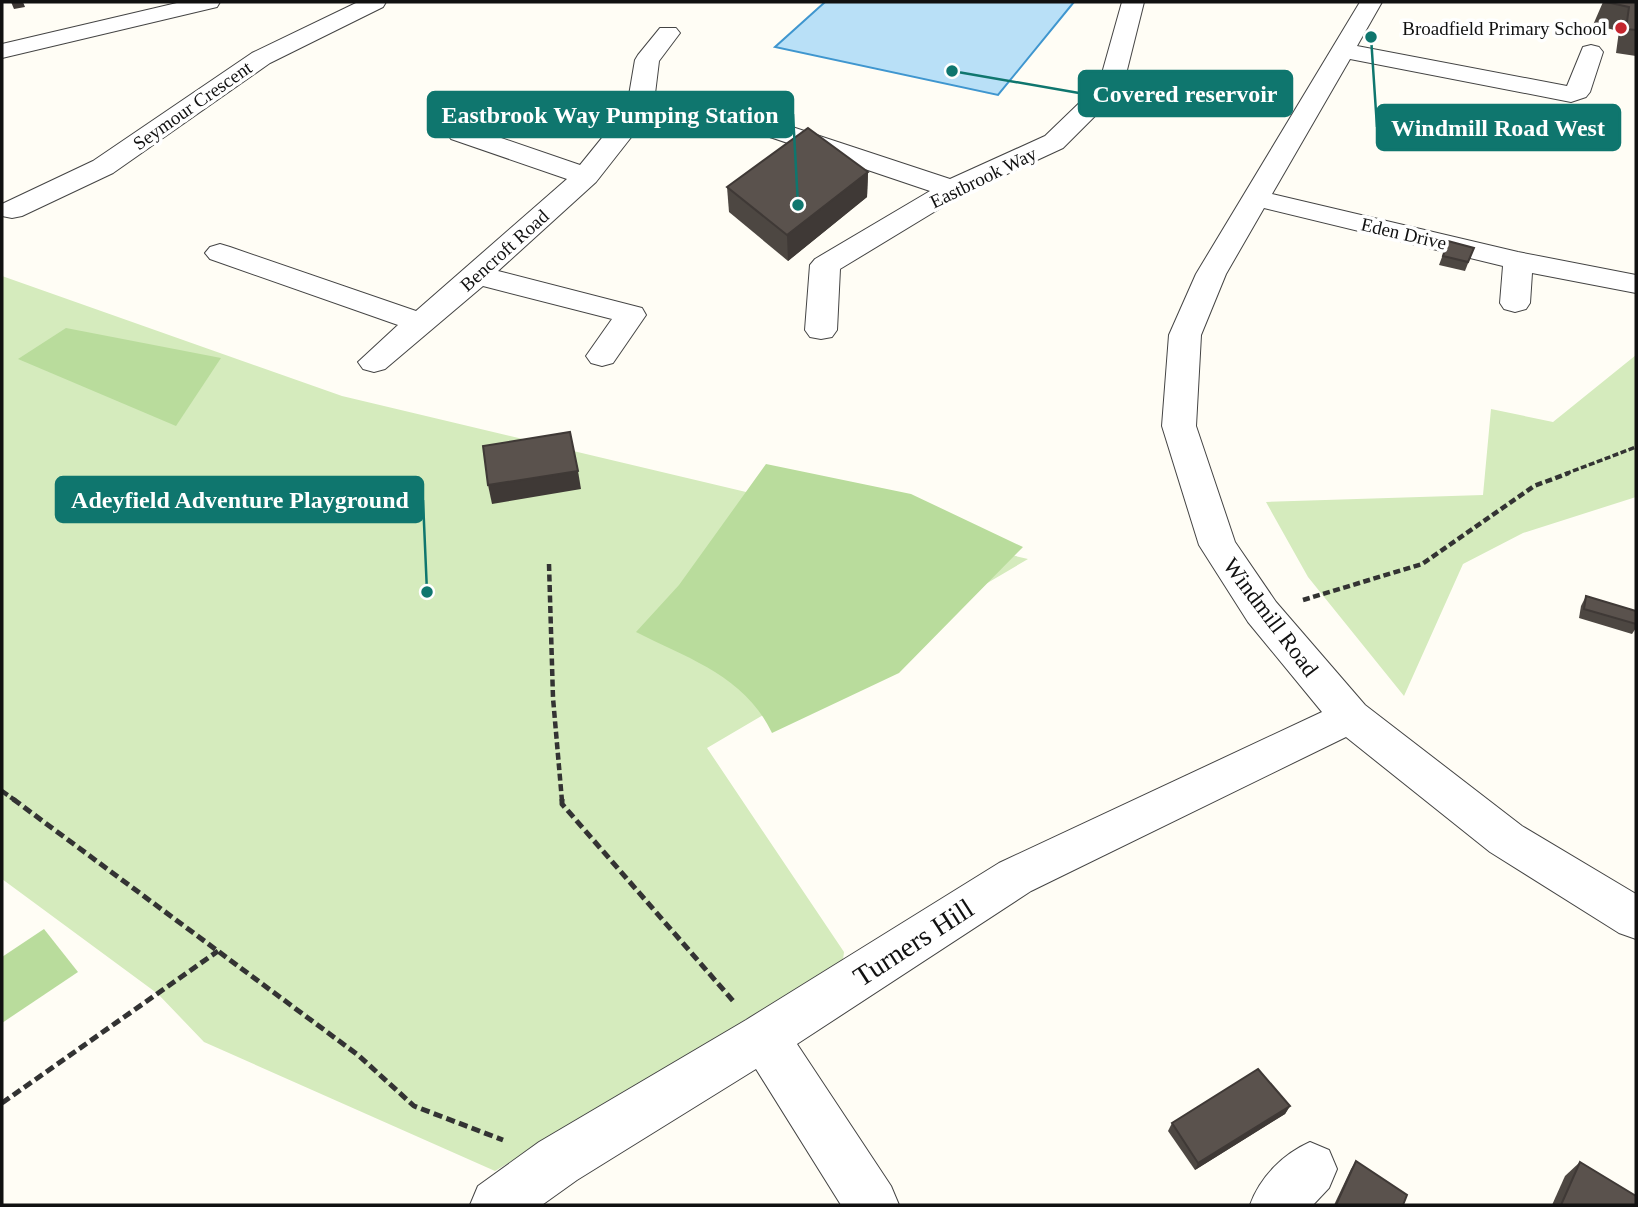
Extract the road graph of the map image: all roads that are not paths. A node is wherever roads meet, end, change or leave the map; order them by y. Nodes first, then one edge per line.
1 (209, 2) edge
2 (375, 2) edge
3 (1133, 2) edge
4 (1371, 2) edge
5 (668, 33) dead end
6 (1342, 50) junction
7 (2, 51) edge
8 (1591, 52) dead end
9 (640, 108) junction
10 (460, 133) dead end
11 (586, 176) junction
12 (952, 188) junction
13 (1255, 198) junction
14 (12, 210) dead end
15 (220, 253) dead end
16 (1518, 261) junction
17 (477, 275) junction
18 (1636, 284) edge
19 (1515, 303) dead end
20 (419, 322) junction
21 (821, 330) dead end
22 (602, 356) dead end
23 (374, 362) dead end
24 (1350, 717) junction
25 (1636, 918) edge
26 (764, 1037) junction
27 (497, 1205) edge
28 (872, 1205) edge

1 - 7 street
2 - 14 street, Seymour Crescent
3 - 12 street, Eastbrook Way
4 - 6 street, Windmill Road
5 - 9 street
6 - 8 street
6 - 13 street, Windmill Road
9 - 11 street, Bencroft Road
9 - 12 street
10 - 11 street
11 - 17 street, Bencroft Road
12 - 21 street, Eastbrook Way
13 - 16 street, Eden Drive
13 - 24 street, Windmill Road
15 - 20 street
16 - 18 street, Eden Drive
16 - 19 street
17 - 20 street, Bencroft Road
17 - 22 street
20 - 23 street, Bencroft Road
24 - 25 street, Windmill Road
24 - 26 street, Turners Hill
26 - 27 street, Turners Hill
26 - 28 street

